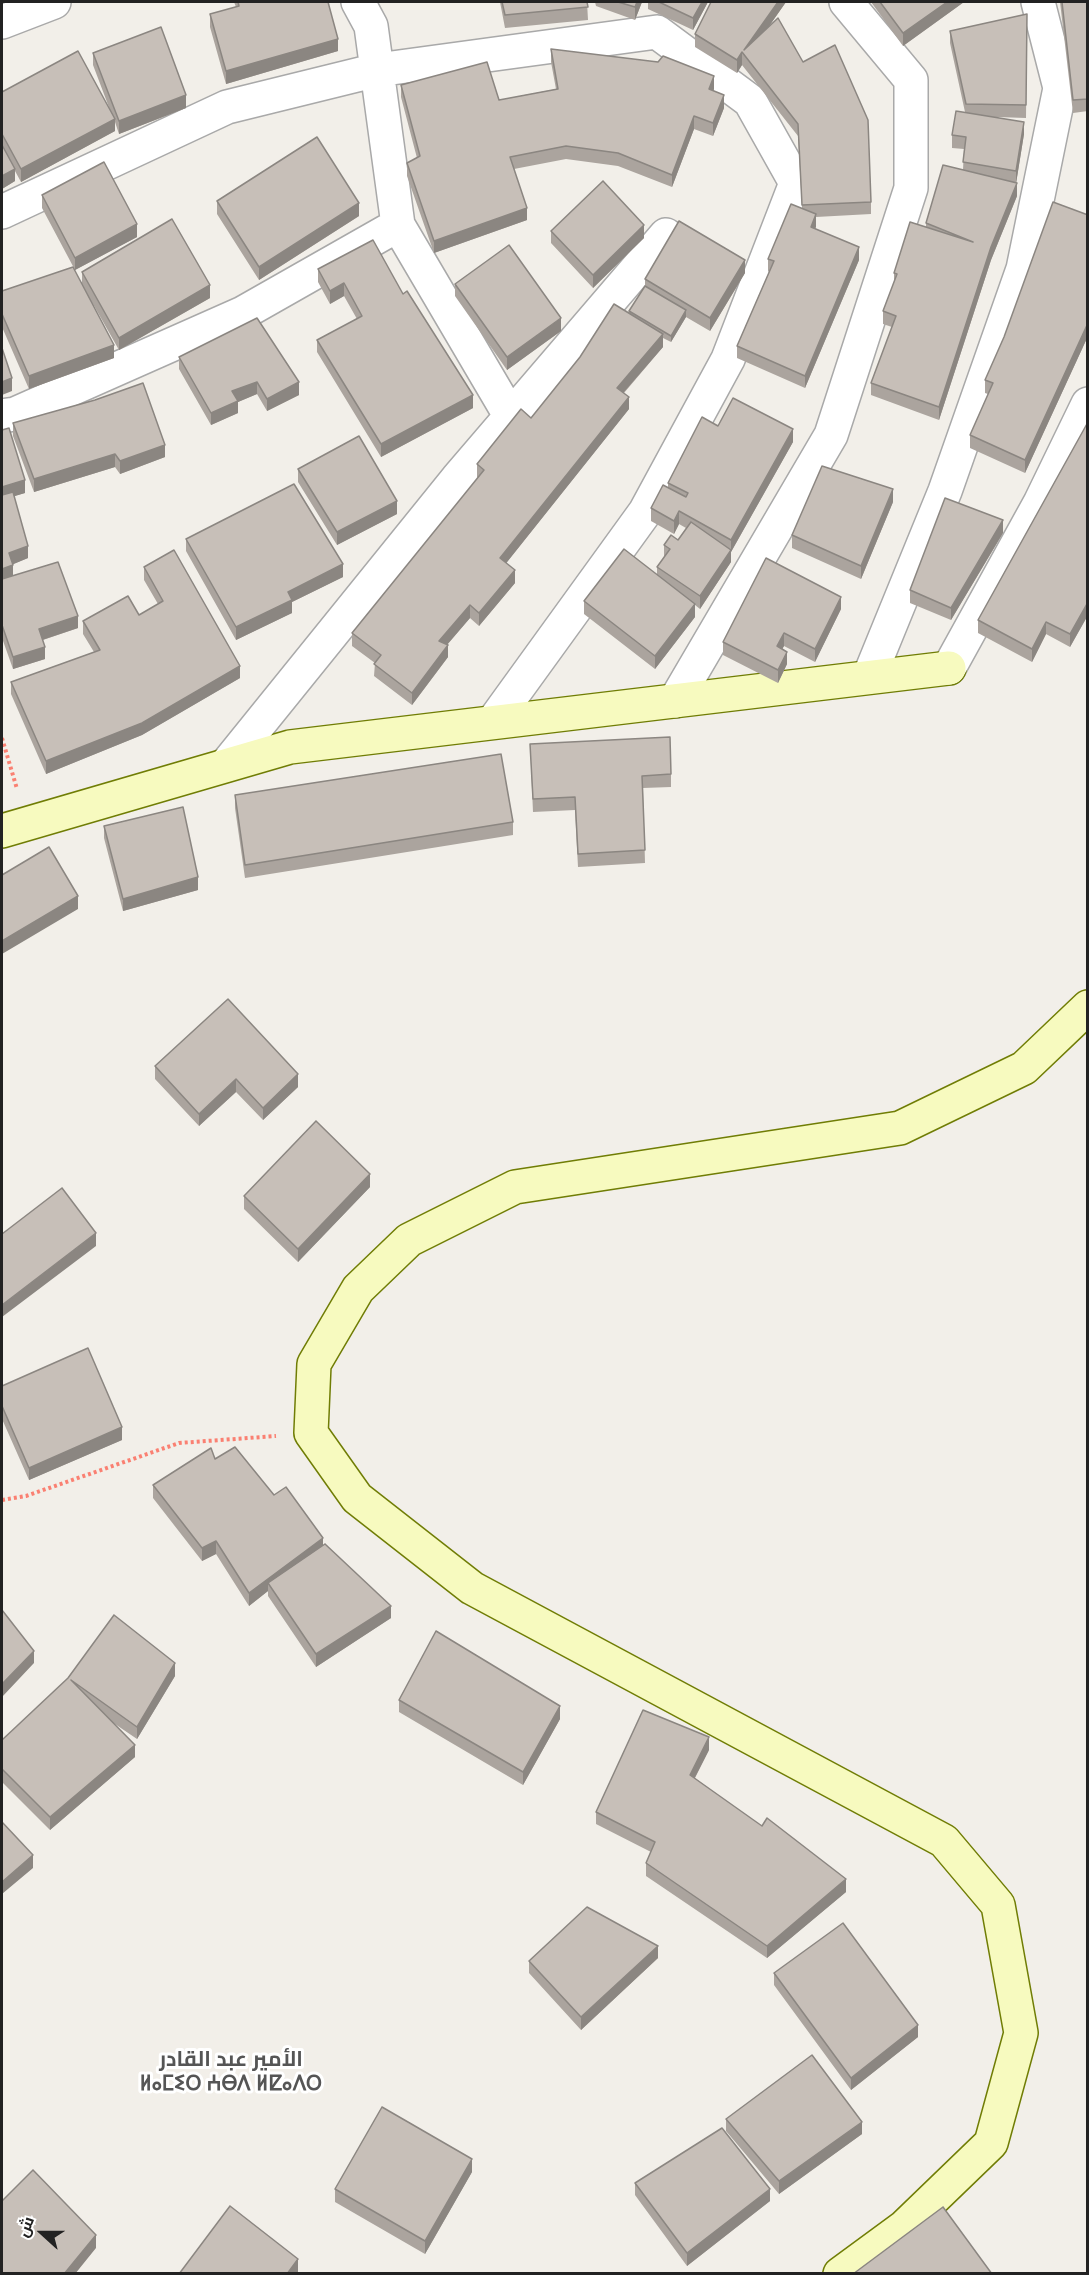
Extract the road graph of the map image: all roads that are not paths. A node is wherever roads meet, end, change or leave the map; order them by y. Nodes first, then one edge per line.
1 (54, 2) edge
2 (358, 2) edge
3 (846, 2) edge
4 (1038, 2) edge
5 (2, 22) edge
6 (377, 70) junction
7 (2, 212) edge
8 (398, 225) junction
9 (666, 235) dead end
10 (1088, 404) edge
11 (2, 417) edge
12 (511, 417) junction
13 (948, 668) joint
14 (869, 677) junction
15 (675, 701) junction
16 (493, 722) junction
17 (226, 765) junction
18 (14, 827) edge
19 (1088, 1006) edge
20 (840, 2274) edge

1 - 5 street
2 - 6 street
3 - 15 street
4 - 14 street
6 - 7 street
6 - 8 street
6 - 16 street
8 - 11 street
8 - 12 street
9 - 12 street
10 - 13 street
12 - 17 street
13 - 14 main road
14 - 15 main road
15 - 16 main road
16 - 17 main road
17 - 18 main road
19 - 20 main road

